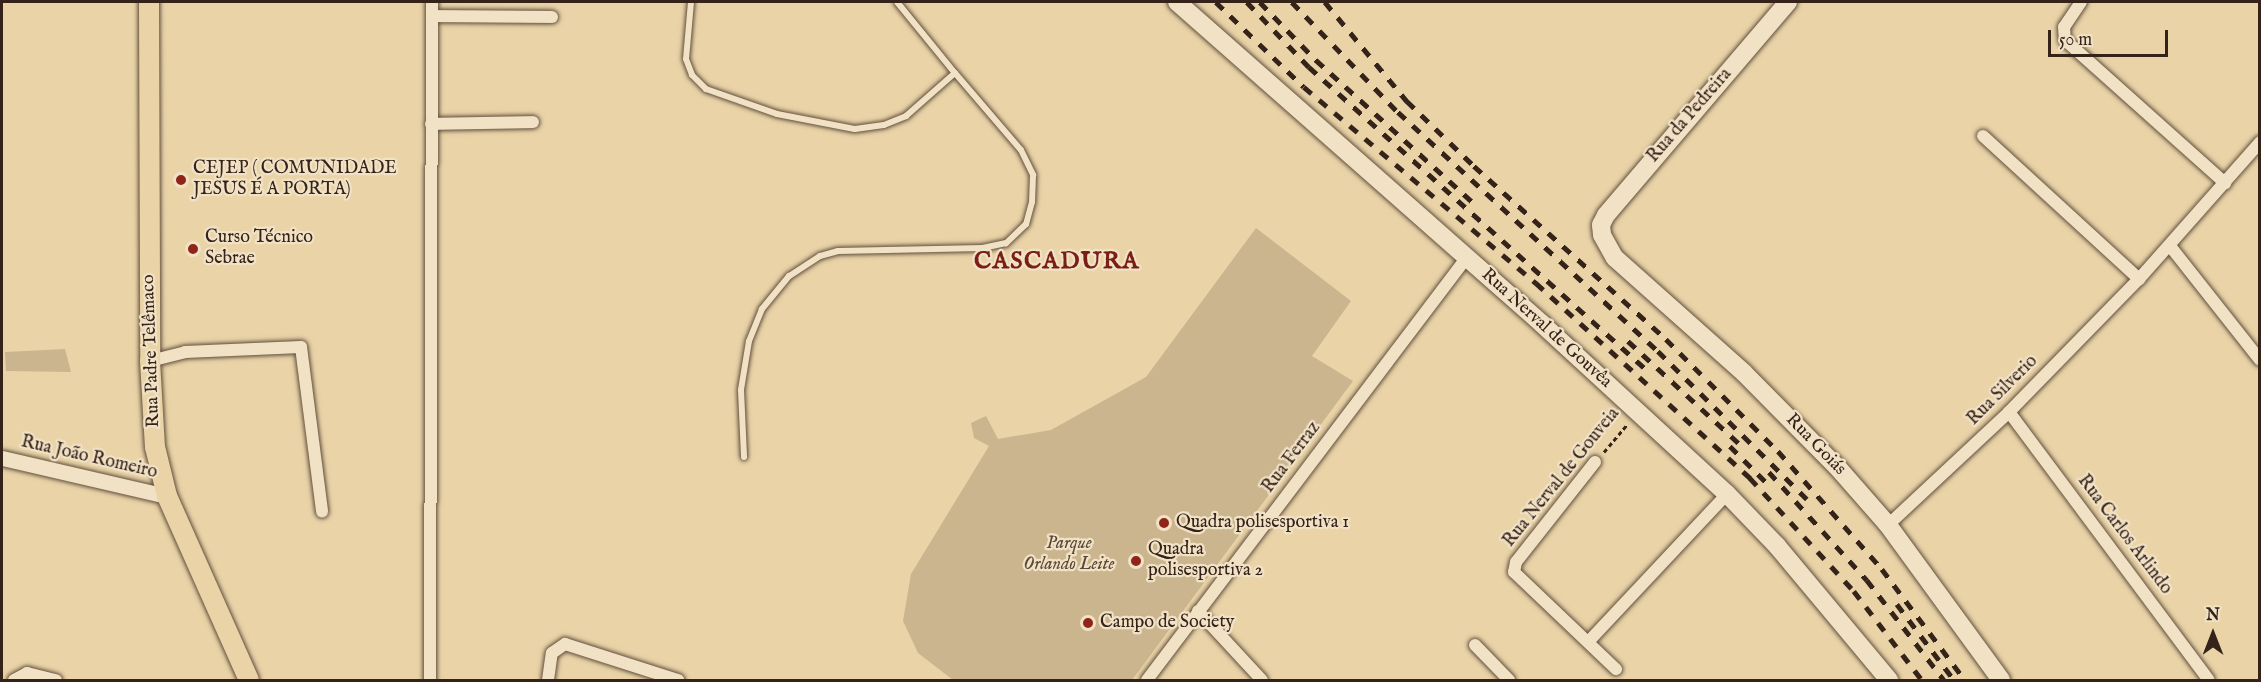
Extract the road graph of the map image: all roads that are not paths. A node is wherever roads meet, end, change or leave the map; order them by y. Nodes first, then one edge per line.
1 (149, 2) edge
2 (432, 2) edge
3 (691, 2) edge
4 (897, 2) edge
5 (1177, 2) edge
6 (1788, 2) edge
7 (2082, 2) edge
8 (432, 16) junction
9 (552, 17) dead end
10 (955, 73) junction
11 (533, 122) dead end
12 (431, 124) junction
13 (1983, 136) dead end
14 (2259, 142) edge
15 (2225, 183) junction
16 (1602, 235) joint
17 (2170, 246) junction
18 (1467, 257) junction
19 (2139, 279) junction
20 (2259, 360) edge
21 (150, 361) junction
22 (2009, 412) junction
23 (744, 457) dead end
24 (2, 458) edge
25 (1595, 462) road end
26 (1727, 494) junction
27 (167, 496) junction
28 (322, 512) dead end
29 (1888, 525) junction
30 (1198, 611) junction
31 (1589, 641) junction
32 (1476, 645) dead end
33 (1616, 669) dead end
34 (14, 681) edge
35 (56, 681) edge
36 (249, 681) edge
37 (430, 681) edge
38 (548, 681) edge
39 (678, 681) edge
40 (1147, 681) edge
41 (1262, 681) edge
42 (1509, 681) edge
43 (1889, 681) edge
44 (2001, 681) edge
45 (2210, 681) edge

1 - 21 main road, Rua Padre Telêmaco
2 - 8 street
3 - 10 lane
4 - 10 lane
5 - 18 main road, Rua Nerval de Gouvêa
6 - 16 main road, Rua da Pedreira
7 - 15 street
8 - 9 street
8 - 12 street
10 - 23 lane
11 - 12 street
12 - 37 street
13 - 19 street
14 - 15 street, Rua Silverio
15 - 17 street, Rua Silverio
16 - 29 main road, Rua Goiás
17 - 19 street, Rua Silverio
17 - 20 street
18 - 26 main road, Rua Nerval de Gouvêa
18 - 30 street, Rua Ferraz
19 - 22 street, Rua Silverio
21 - 27 main road, Rua Padre Telêmaco
21 - 28 street
22 - 29 street, Rua Silverio
22 - 45 street, Rua Carlos Arlindo
24 - 27 street, Rua João Romeiro
25 - 31 street, Rua Nerval de Gouveia
26 - 31 street
26 - 43 main road, Rua Nerval de Gouvêa
27 - 36 main road, Rua Padre Telêmaco
29 - 44 main road, Rua Goiás
30 - 40 street, Rua Ferraz
30 - 41 street
31 - 33 street, Rua Nerval de Gouveia
32 - 42 street
34 - 35 street
38 - 39 street

